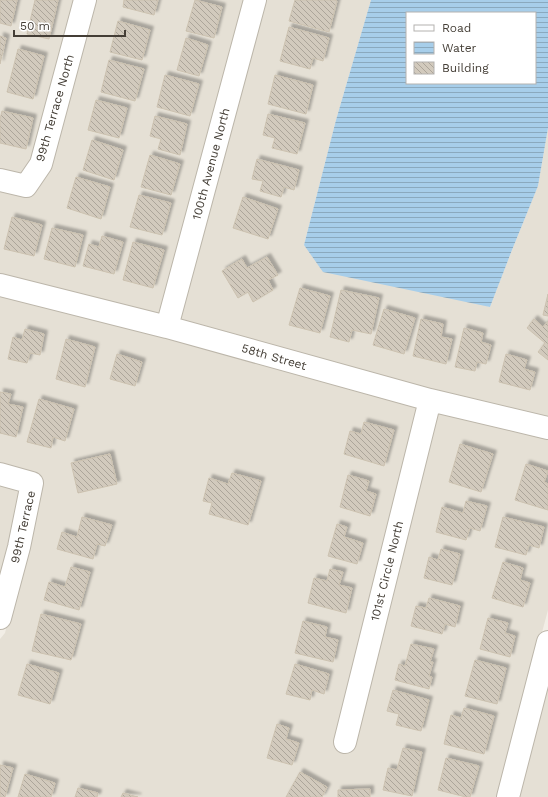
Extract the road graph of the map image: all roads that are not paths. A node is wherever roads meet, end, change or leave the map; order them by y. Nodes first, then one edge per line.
1 (85, 0) edge
2 (255, 0) edge
3 (0, 180) edge
4 (0, 285) edge
5 (167, 327) junction
6 (430, 400) junction
7 (548, 428) edge
8 (0, 474) edge
9 (0, 618) edge
10 (548, 642) edge
11 (344, 742) dead end
12 (508, 797) edge

1 - 3 street, 99th Terrace North
2 - 5 street, 100th Avenue North
4 - 5 street, 58th Street
5 - 6 street, 58th Street
6 - 7 street, 58th Street
6 - 11 street, 101st Circle North
8 - 9 street, 99th Terrace
10 - 12 street

